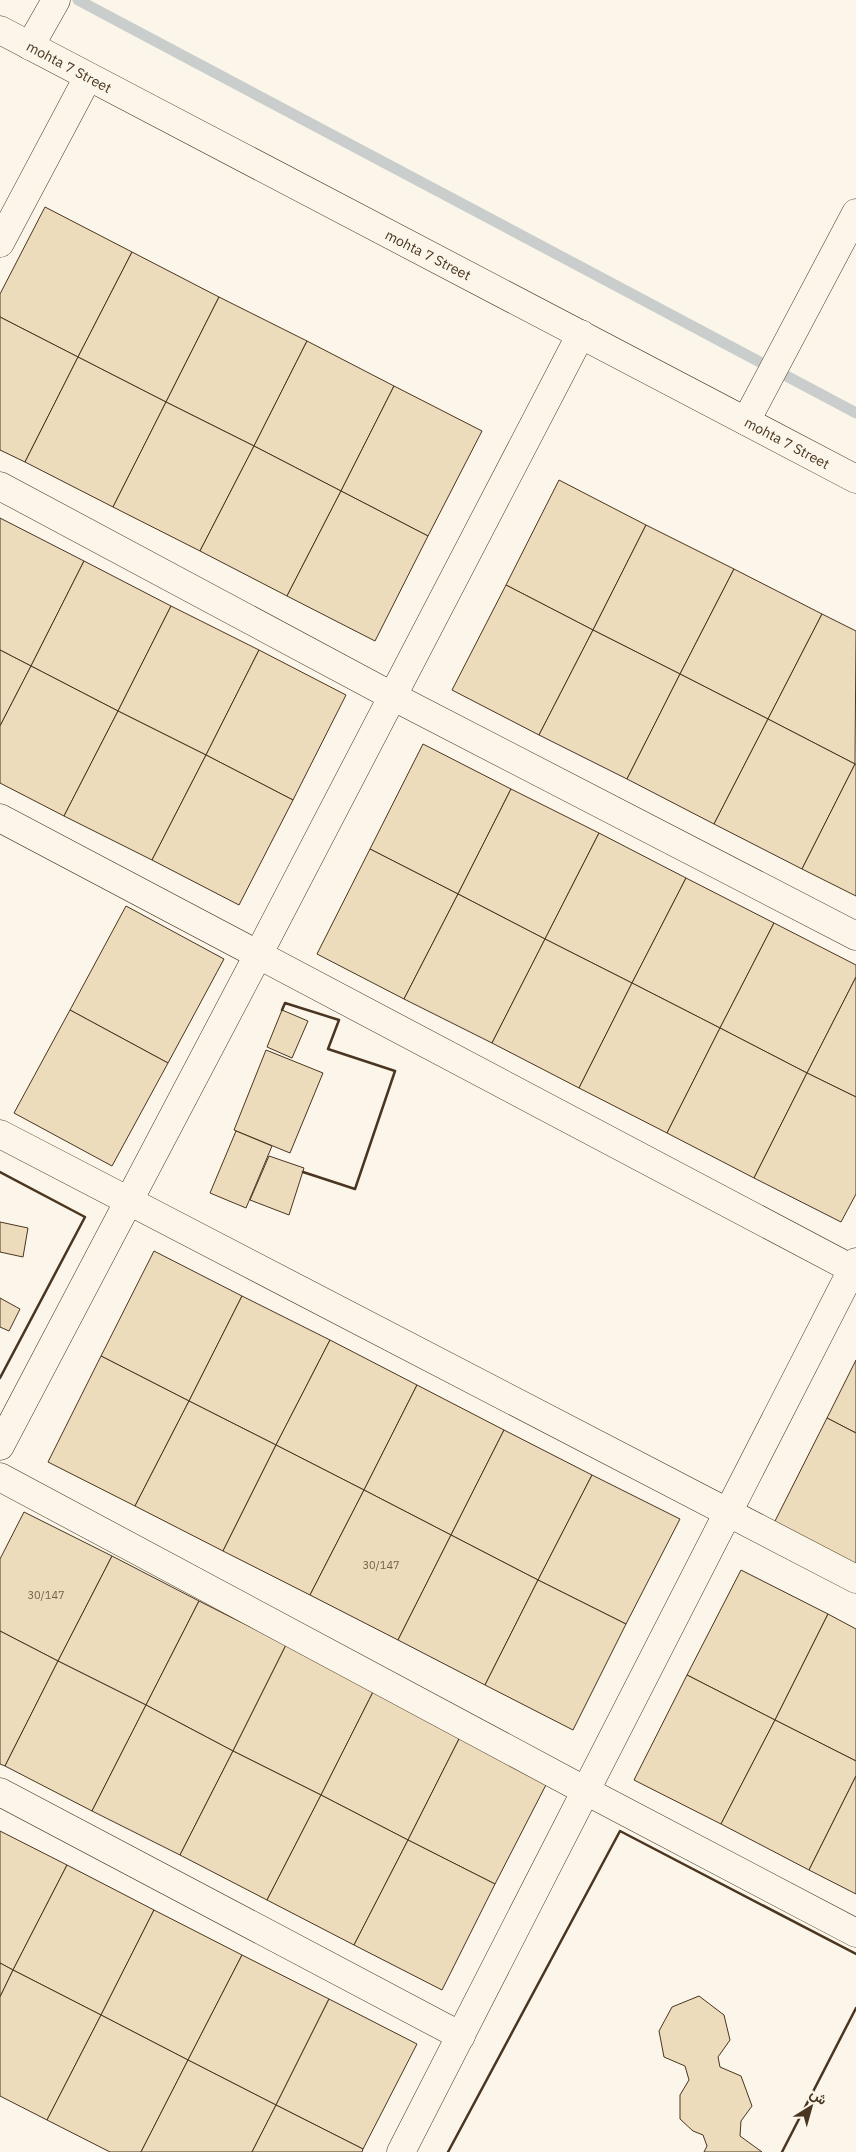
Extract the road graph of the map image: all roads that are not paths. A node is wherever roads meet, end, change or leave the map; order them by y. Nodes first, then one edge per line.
1 (56, 0) edge
2 (0, 30) edge
3 (30, 46) junction
4 (88, 77) junction
5 (856, 213) edge
6 (0, 243) edge
7 (581, 334) junction
8 (746, 421) junction
9 (856, 480) edge
10 (0, 486) edge
11 (392, 696) junction
12 (0, 818) edge
13 (856, 936) edge
14 (258, 955) junction
15 (0, 1134) edge
16 (129, 1201) junction
17 (855, 1267) edge
18 (0, 1446) edge
19 (0, 1478) edge
20 (729, 1511) junction
21 (856, 1579) edge
22 (586, 1791) junction
23 (0, 1792) edge
24 (856, 1933) edge
25 (461, 2036) junction
26 (401, 2152) edge

1 - 3 street
2 - 3 street, mohta 7 Street
3 - 4 street, mohta 7 Street
4 - 6 street
4 - 7 street, mohta 7 Street
5 - 8 street
7 - 8 street, mohta 7 Street
7 - 11 street
8 - 9 street, mohta 7 Street
10 - 11 street
11 - 13 street
11 - 14 street
12 - 14 street
14 - 16 street
14 - 17 street
15 - 16 street
16 - 18 street
16 - 20 street
17 - 20 street
19 - 22 street
20 - 21 street
20 - 22 street
22 - 24 street
22 - 25 street
23 - 25 street
25 - 26 street

